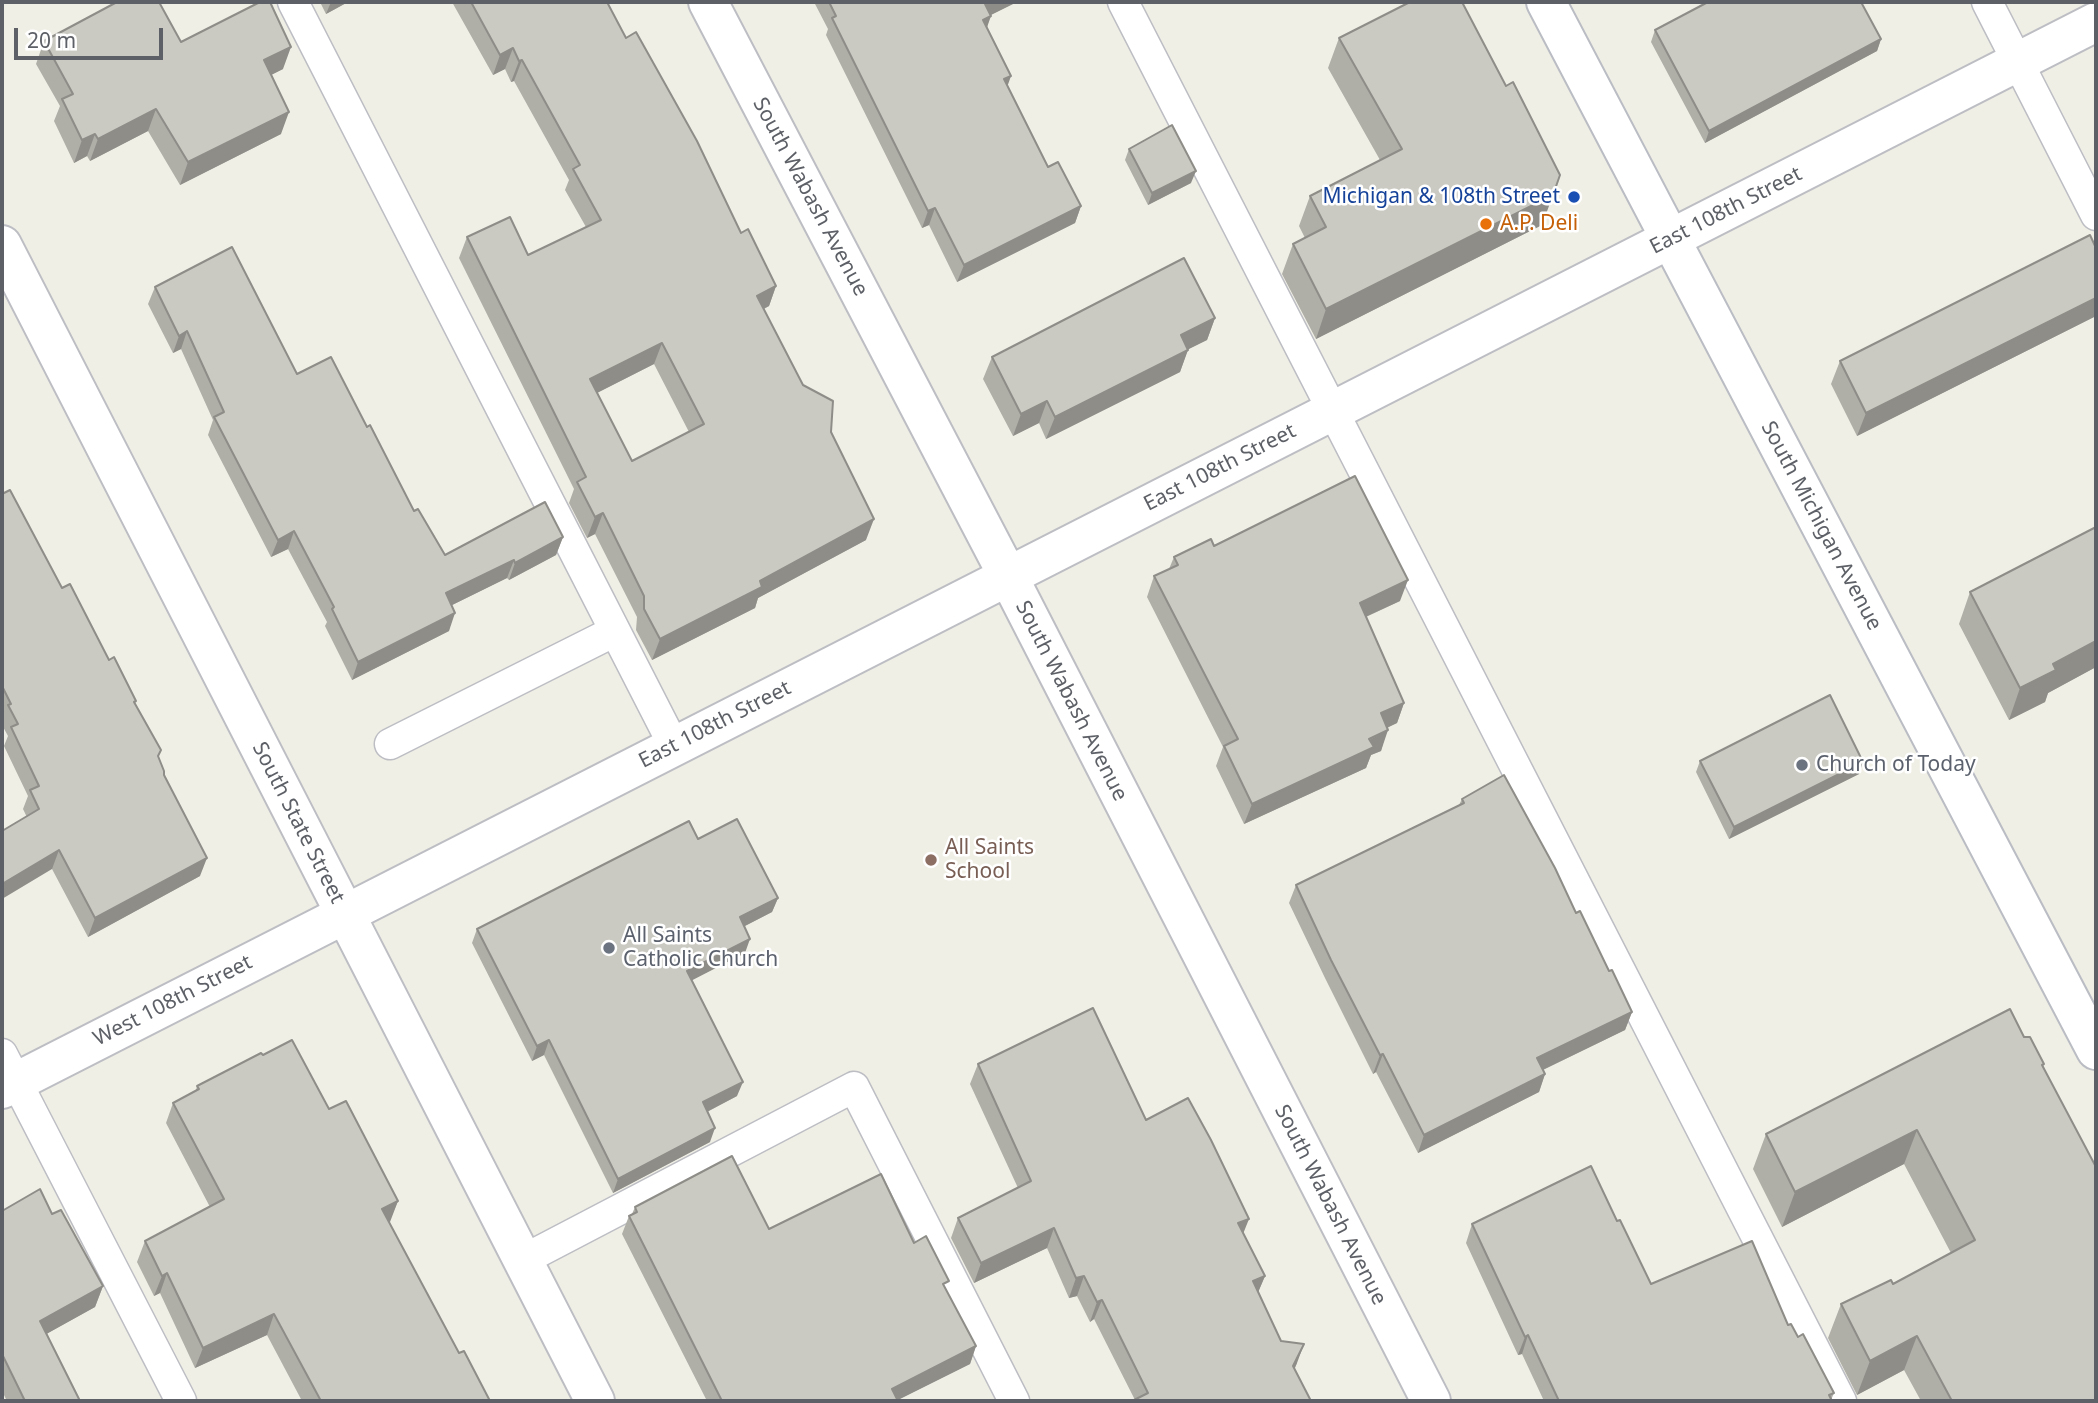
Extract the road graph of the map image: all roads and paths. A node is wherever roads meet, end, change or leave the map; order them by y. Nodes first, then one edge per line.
1 (293, 2) edge
2 (708, 2) edge
3 (1123, 2) edge
4 (1546, 2) edge
5 (1987, 2) edge
6 (2096, 22) edge
7 (2018, 62) junction
8 (2096, 215) edge
9 (1670, 240) junction
10 (2, 245) edge
11 (1333, 411) junction
12 (1007, 576) junction
13 (615, 631) junction
14 (390, 744) dead end
15 (674, 746) junction
16 (344, 913) junction
17 (2096, 1050) edge
18 (7, 1075) edge
19 (523, 1260) junction
20 (181, 1401) edge
21 (595, 1401) edge
22 (1014, 1401) edge
23 (1431, 1401) edge
24 (1841, 1401) edge

1 - 13 lane
2 - 12 street, South Wabash Avenue
3 - 11 lane
4 - 9 street, South Michigan Avenue
5 - 7 lane
6 - 7 street, East 108th Street
7 - 8 lane
7 - 9 street, East 108th Street
9 - 11 street, East 108th Street
9 - 17 street, South Michigan Avenue
10 - 16 street, South State Street
11 - 12 street, East 108th Street
11 - 24 lane
12 - 15 street, East 108th Street
12 - 23 street, South Wabash Avenue
13 - 14 lane
13 - 15 lane
15 - 16 street, East 108th Street
16 - 18 street, West 108th Street
16 - 19 street, South State Street
18 - 20 lane
19 - 21 street, South State Street
19 - 22 lane

